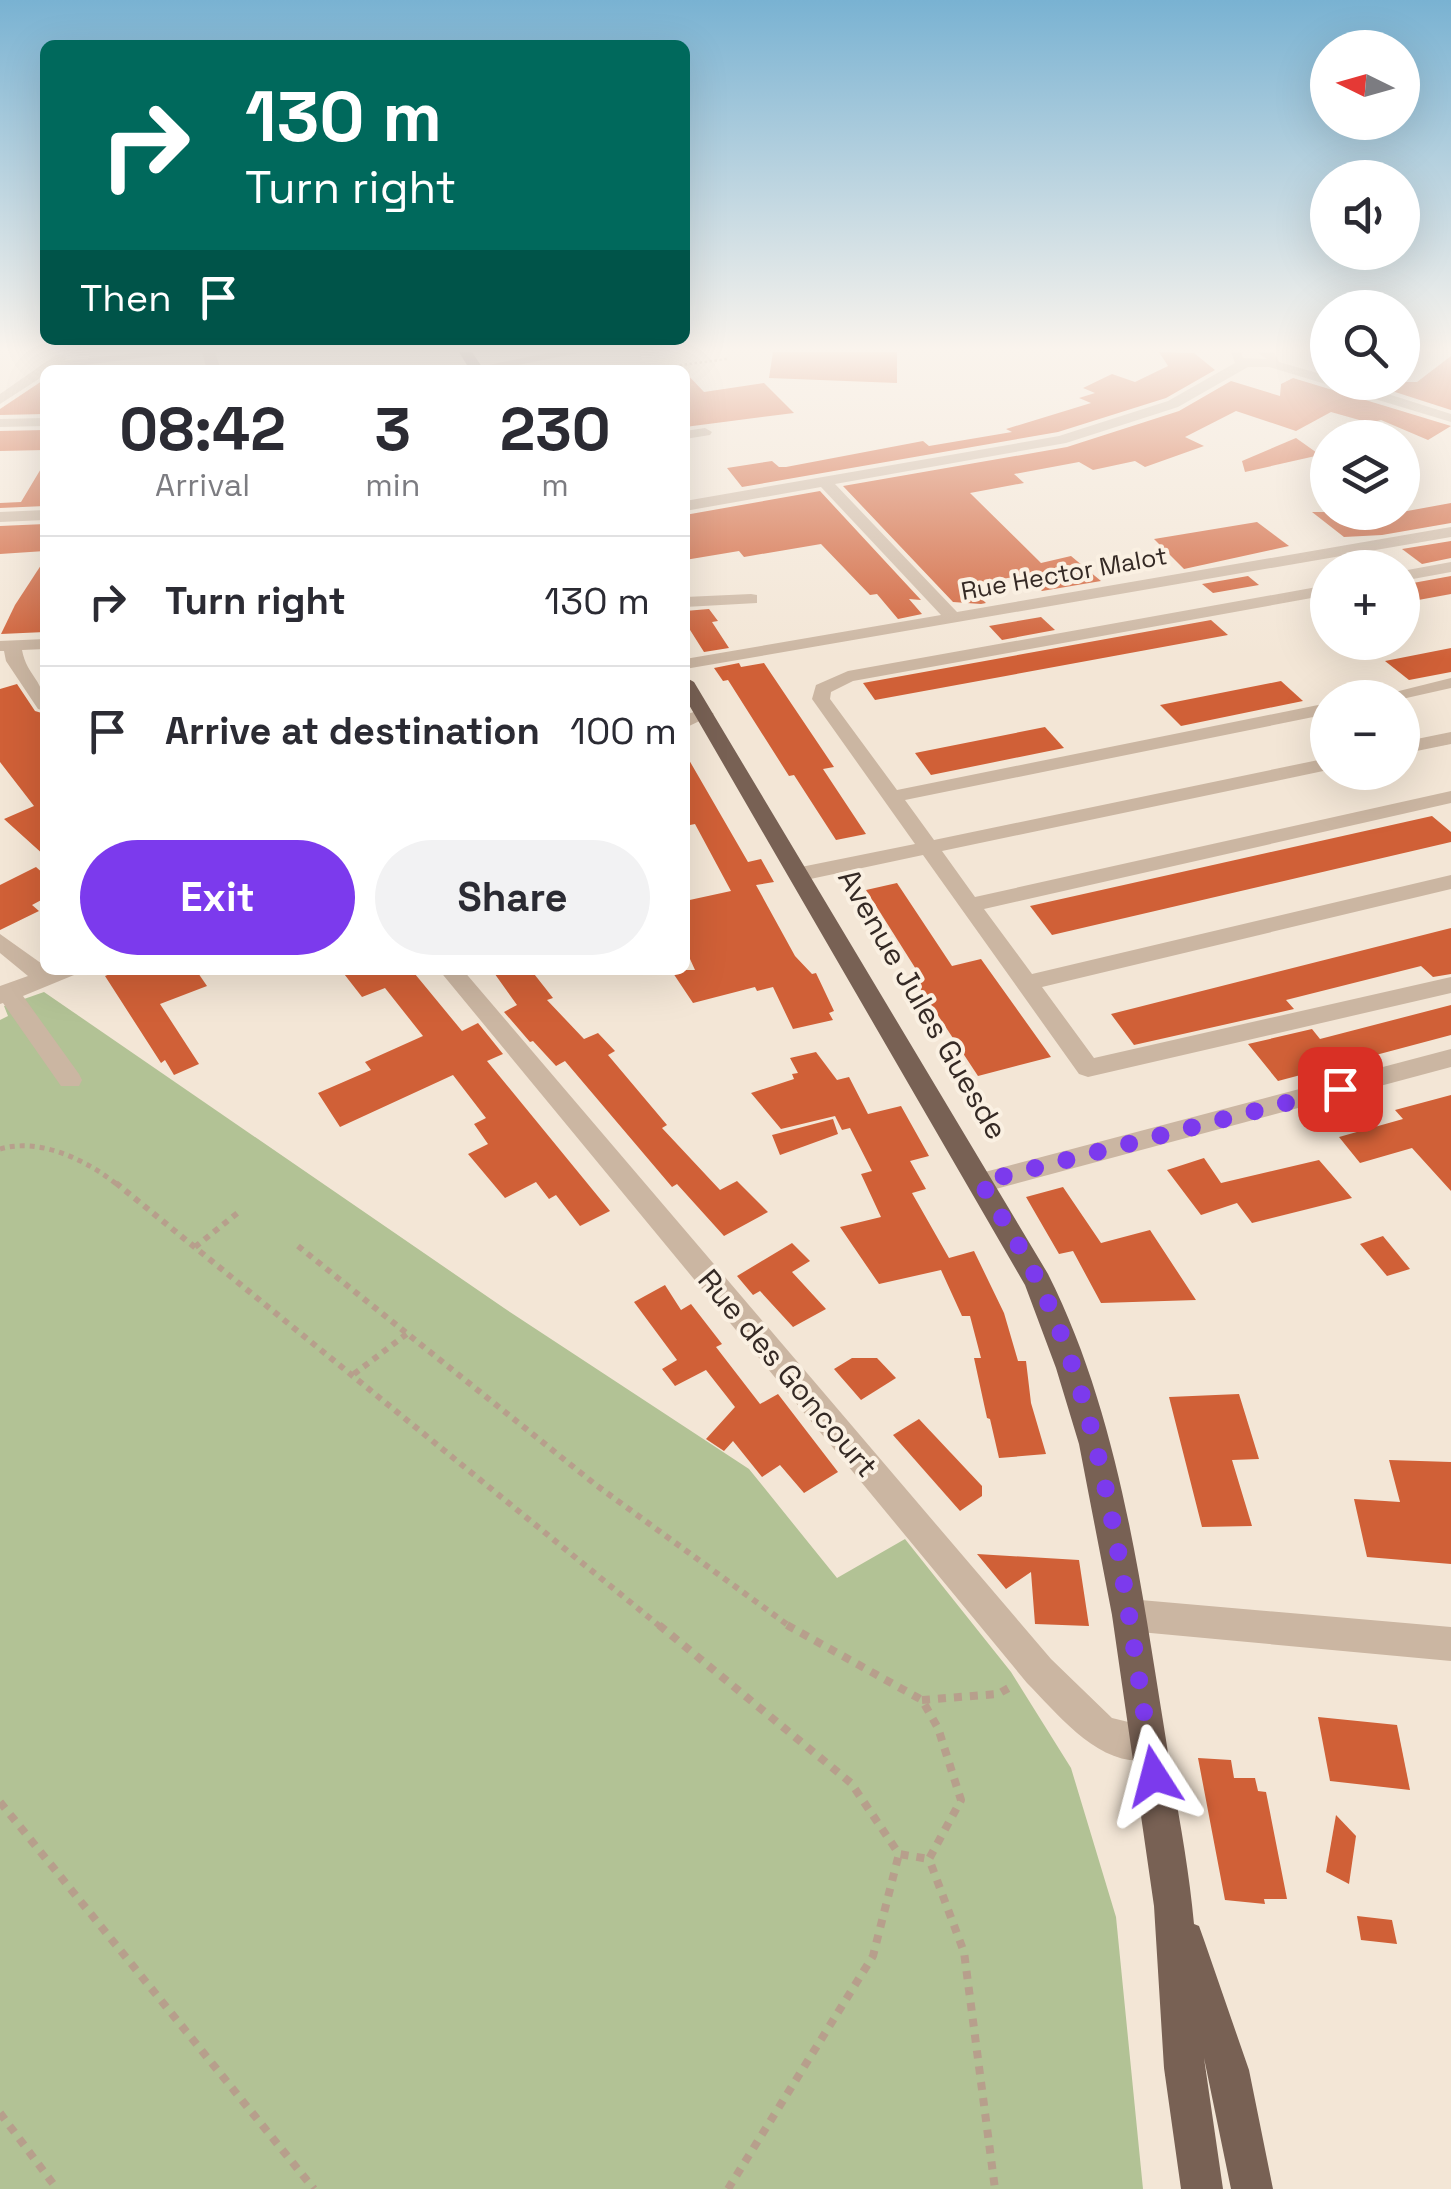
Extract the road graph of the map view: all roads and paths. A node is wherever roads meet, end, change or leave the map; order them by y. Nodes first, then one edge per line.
1 (982, 454) edge
2 (826, 482) junction
3 (690, 505) edge
4 (40, 515) edge
5 (0, 516) edge
6 (1451, 532) edge
7 (1451, 567) edge
8 (1420, 573) edge
9 (1310, 593) edge
10 (752, 599) dead end
11 (690, 602) edge
12 (952, 618) junction
13 (40, 644) edge
14 (6, 646) edge
15 (690, 663) edge
16 (1451, 683) edge
17 (1420, 690) edge
18 (40, 698) edge
19 (1310, 712) edge
20 (695, 718) edge
21 (1451, 738) edge
22 (1420, 744) edge
23 (1310, 768) edge
24 (890, 797) junction
25 (1451, 797) edge
26 (1427, 802) junction
27 (1451, 823) edge
28 (928, 848) junction
29 (801, 874) junction
30 (1451, 882) edge
31 (969, 904) junction
32 (0, 942) edge
33 (40, 965) edge
34 (52, 975) edge
35 (454, 975) edge
36 (1027, 983) junction
37 (1451, 984) edge
38 (4, 994) edge
39 (1451, 1058) edge
40 (70, 1080) dead end
41 (0, 1149) edge
42 (981, 1182) junction
43 (240, 1211) dead end
44 (298, 1246) dead end
45 (195, 1247) junction
46 (408, 1334) junction
47 (354, 1374) junction
48 (1129, 1615) junction
49 (1451, 1644) edge
50 (1039, 1672) junction
51 (922, 1700) junction
52 (1148, 1743) junction
53 (0, 1802) edge
54 (900, 1854) junction
55 (929, 1859) junction
56 (1174, 1906) junction
57 (0, 2113) edge
58 (58, 2189) edge
59 (314, 2189) edge
60 (728, 2189) edge
61 (995, 2189) edge
62 (1202, 2189) edge
63 (1252, 2189) edge

1 - 2 street
2 - 3 street
2 - 12 street
4 - 5 street
6 - 12 street, Rue Hector Malot
7 - 8 street
9 - 24 street
10 - 11 street
12 - 15 street, Rue Hector Malot
13 - 14 street
14 - 18 street
16 - 17 street
19 - 24 street
20 - 29 main road, Avenue Jules Guesde
21 - 22 street
23 - 28 street
24 - 28 street
25 - 26 street
26 - 27 street
26 - 31 street
28 - 29 street
28 - 31 street
29 - 42 main road, Avenue Jules Guesde
30 - 36 street
31 - 36 street
32 - 33 street
34 - 38 street
35 - 50 street, Rue des Goncourt
36 - 37 street
38 - 40 street
39 - 42 street
41 - 45 path
42 - 48 main road, Avenue Jules Guesde
43 - 45 path
44 - 46 path
45 - 47 path
46 - 47 path
46 - 51 path
47 - 54 path
48 - 49 street
48 - 52 main road, Avenue Jules Guesde
50 - 51 path
50 - 52 street, Rue des Goncourt
51 - 55 path
52 - 56 main road, Avenue Jules Guesde
53 - 59 path
54 - 55 path
54 - 60 path
55 - 61 path
56 - 62 main road, Avenue Jules Guesde
56 - 63 main road, Avenue Jules Guesde
57 - 58 path

